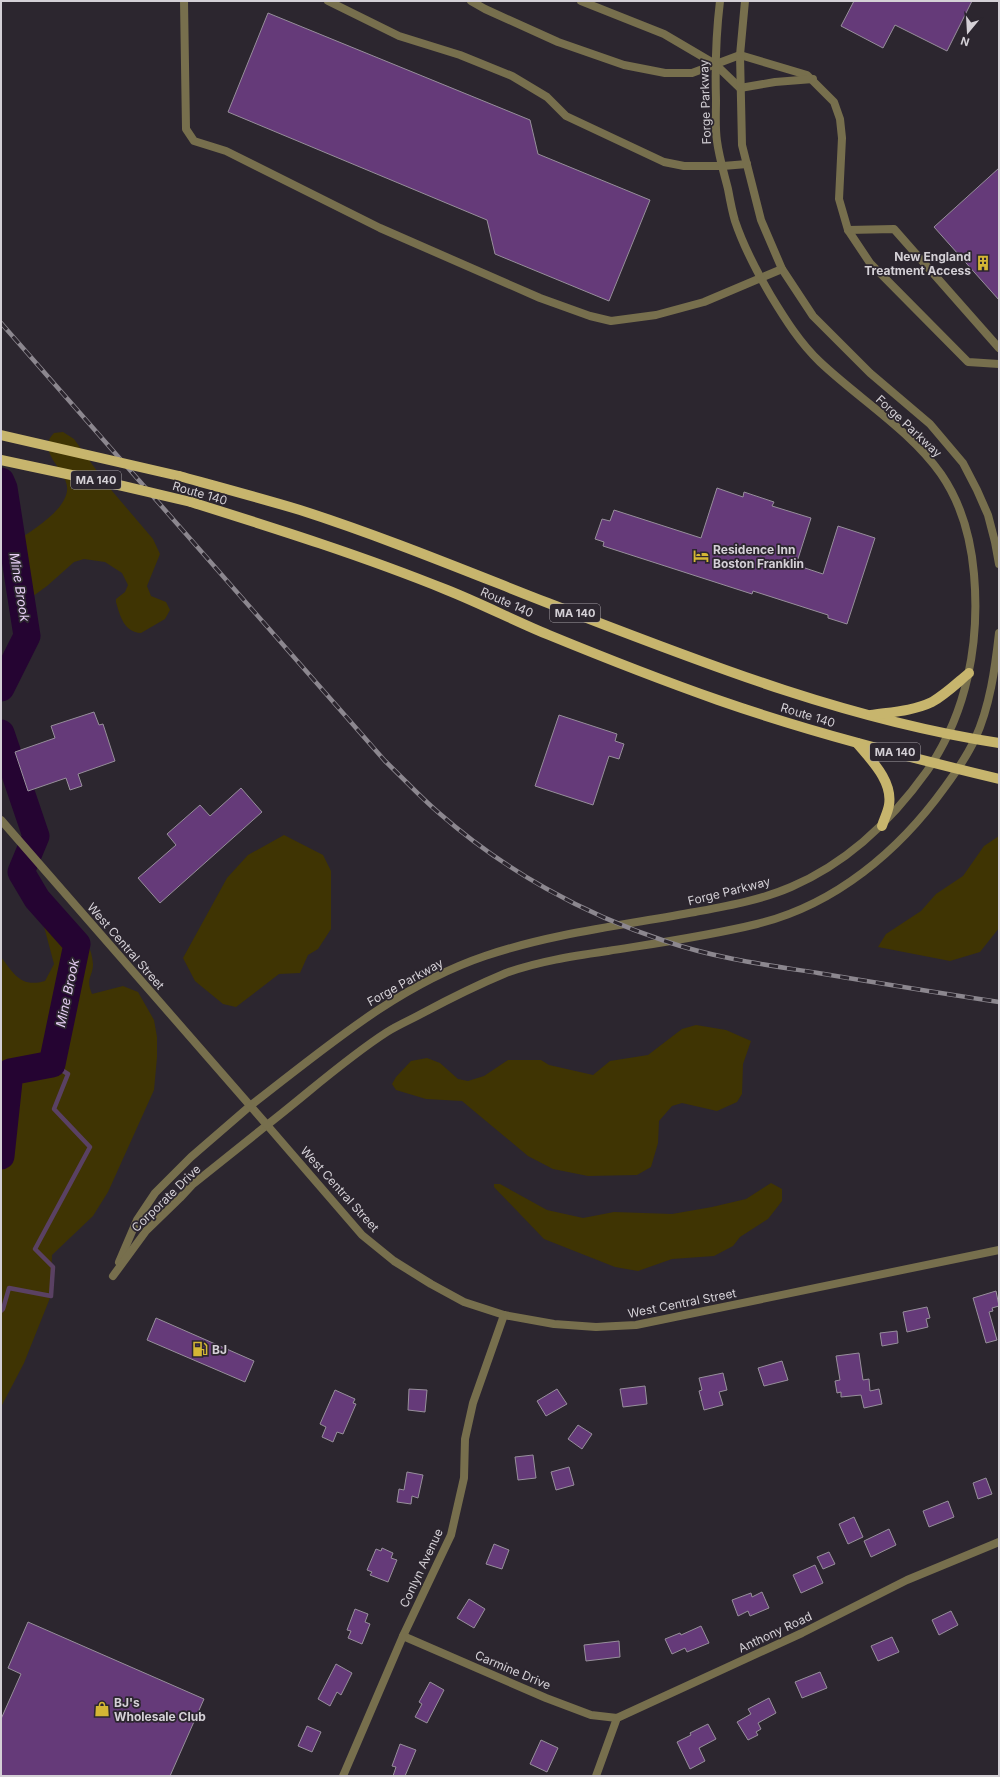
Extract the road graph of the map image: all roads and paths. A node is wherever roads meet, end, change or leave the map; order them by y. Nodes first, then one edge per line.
1 (184, 1) edge
2 (328, 1) edge
3 (472, 1) edge
4 (581, 1) edge
5 (720, 1) edge
6 (745, 1) edge
7 (740, 55) junction
8 (715, 64) junction
9 (813, 79) junction
10 (740, 88) junction
11 (746, 164) junction
12 (722, 166) junction
13 (848, 230) junction
14 (782, 269) junction
15 (761, 278) junction
16 (999, 348) edge
17 (999, 364) edge
18 (1, 435) edge
19 (1, 460) edge
20 (999, 564) edge
21 (999, 633) edge
22 (969, 673) junction
23 (865, 715) junction
24 (949, 734) junction
25 (975, 740) junction
26 (857, 743) junction
27 (999, 743) edge
28 (933, 762) junction
29 (958, 768) junction
30 (999, 779) edge
31 (1, 820) edge
32 (882, 826) junction
33 (250, 1106) junction
34 (267, 1125) junction
35 (999, 1250) edge
36 (504, 1316) junction
37 (999, 1542) edge
38 (403, 1636) junction
39 (616, 1718) junction
40 (343, 1776) edge
41 (596, 1776) edge

1 - 15 street
2 - 12 street
3 - 8 street
4 - 8 street
5 - 8 street, Forge Parkway
6 - 7 street, Forge Parkway
7 - 8 street
7 - 9 street
7 - 10 street, Forge Parkway
8 - 10 street
8 - 12 street, Forge Parkway
9 - 10 street
9 - 13 street
10 - 11 street, Forge Parkway
11 - 12 street
11 - 14 street, Forge Parkway
12 - 15 street, Forge Parkway
13 - 16 street
13 - 17 street
14 - 15 street
14 - 20 street, Forge Parkway
15 - 22 street, Forge Parkway
18 - 23 main road, Route 140 / MA 140, bridge
19 - 26 main road, Route 140 / MA 140, bridge
21 - 25 street
22 - 23 main road
22 - 24 street, Forge Parkway
23 - 24 main road, Route 140 / MA 140
24 - 25 main road, Route 140 / MA 140
24 - 28 street, Forge Parkway
25 - 27 main road, Route 140 / MA 140
25 - 29 street
26 - 28 main road, Route 140 / MA 140
26 - 32 main road
28 - 29 main road, Route 140 / MA 140
28 - 32 street, Forge Parkway
29 - 30 main road, Route 140 / MA 140
29 - 34 street
31 - 33 street, West Central Street
32 - 33 street, Forge Parkway
33 - 34 street, West Central Street
33 - 34 street, Corporate Drive
34 - 36 street, West Central Street
35 - 36 street, West Central Street
36 - 38 street, Conlyn Avenue
37 - 39 street, Anthony Road
38 - 39 street, Carmine Drive
38 - 40 street, Conlyn Avenue
39 - 41 street

